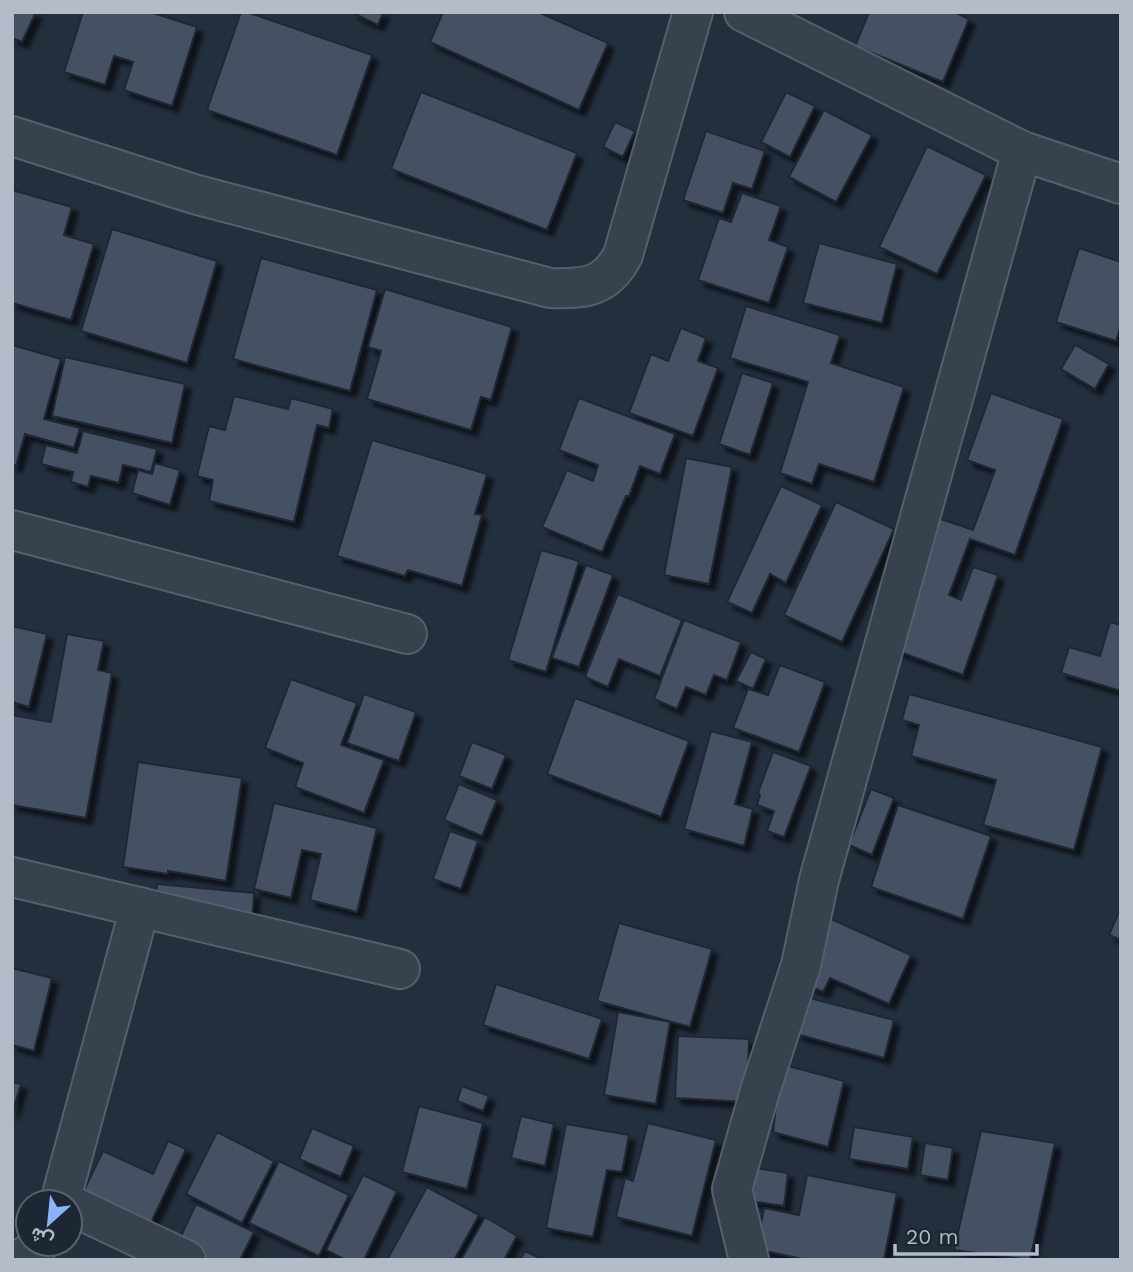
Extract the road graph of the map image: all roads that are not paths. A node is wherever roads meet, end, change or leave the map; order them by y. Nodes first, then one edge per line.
1 (693, 12) edge
2 (744, 12) edge
3 (12, 136) edge
4 (1022, 151) junction
5 (1121, 184) edge
6 (12, 530) edge
7 (407, 634) dead end
8 (12, 877) edge
9 (140, 907) junction
10 (400, 969) dead end
11 (68, 1188) edge
12 (84, 1212) edge
13 (186, 1260) edge
14 (749, 1260) edge

1 - 3 street
2 - 4 street
4 - 5 street
4 - 14 street
6 - 7 street
8 - 9 street
9 - 10 street
9 - 11 street
12 - 13 street

